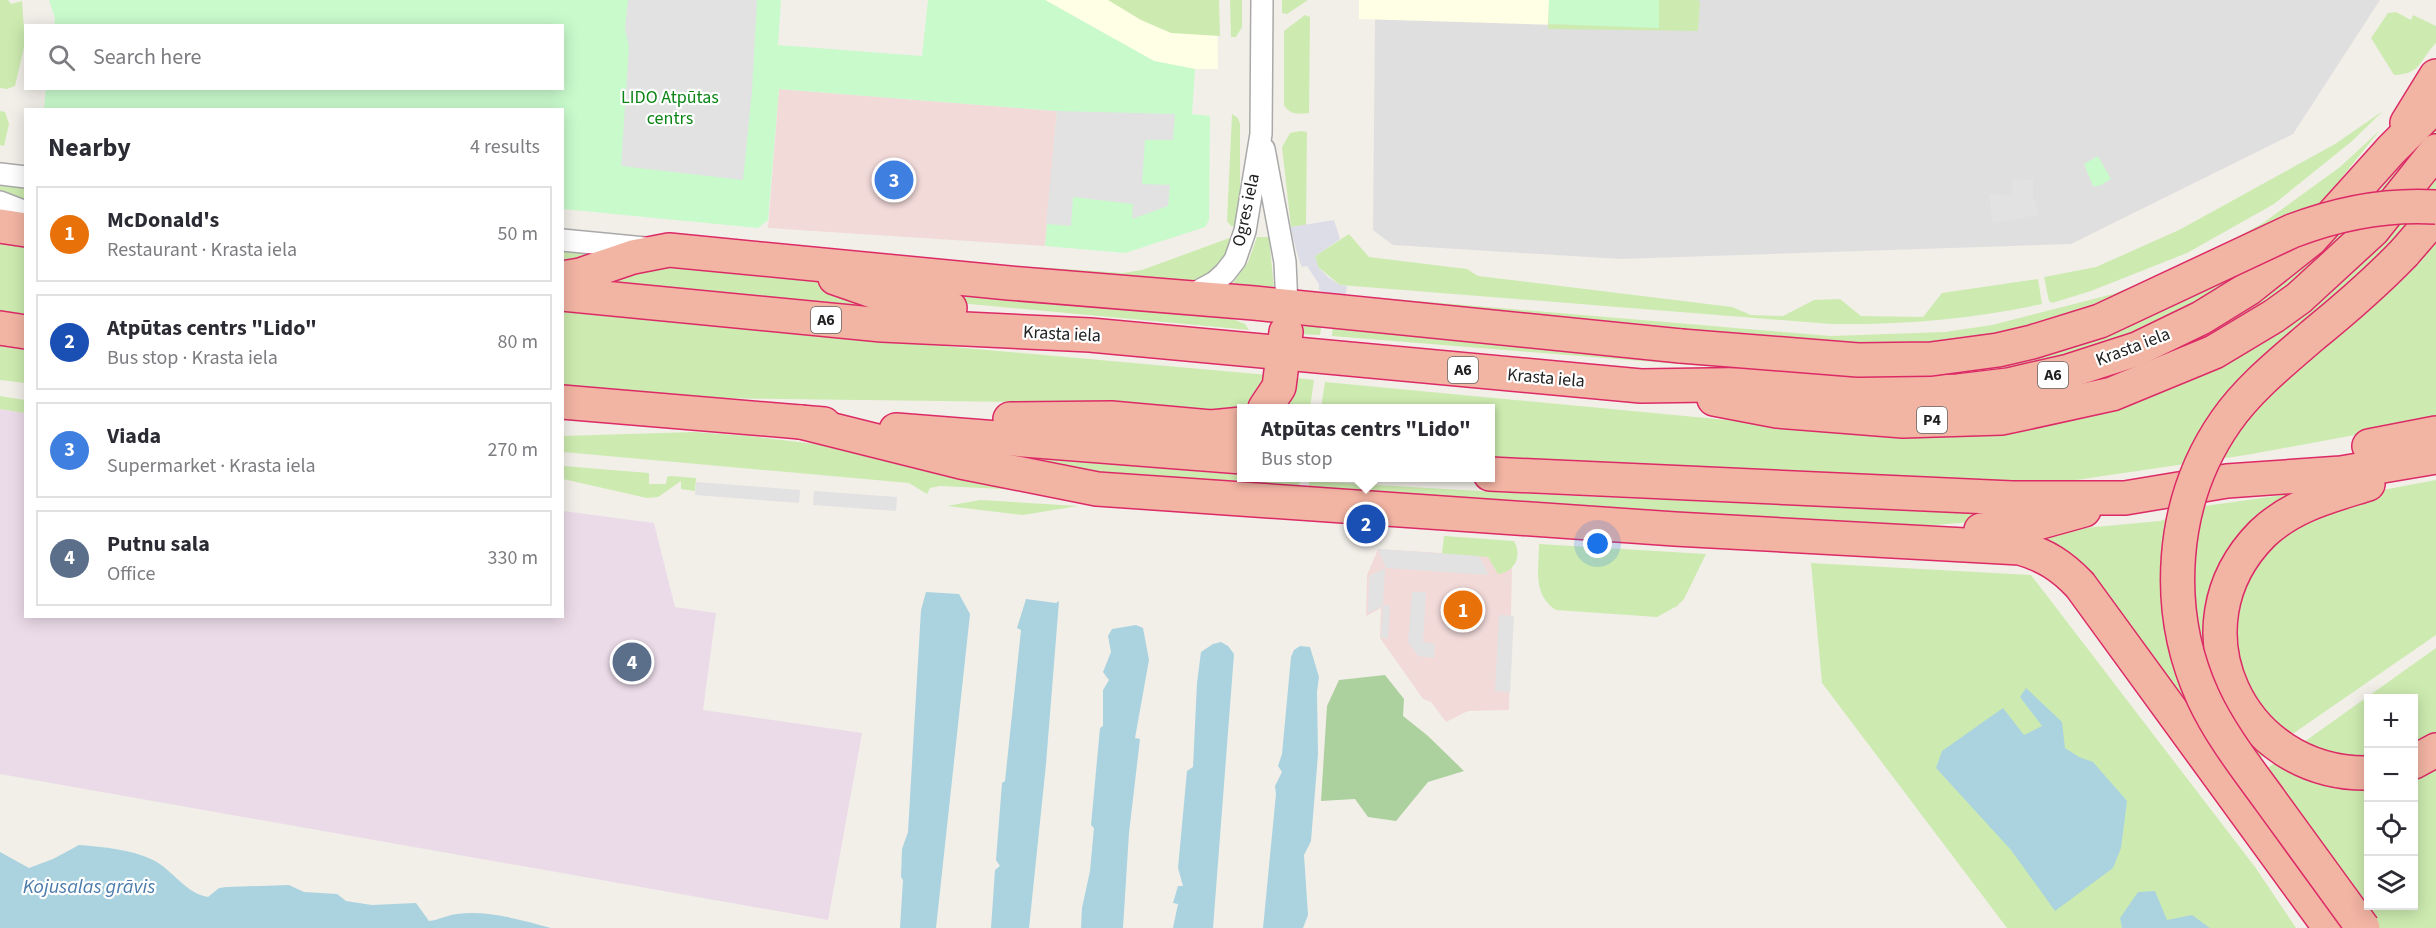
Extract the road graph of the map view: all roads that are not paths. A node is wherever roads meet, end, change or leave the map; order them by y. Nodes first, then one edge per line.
1 (1262, 0) edge
2 (2436, 76) edge
3 (2436, 105) edge
4 (1261, 134) junction
5 (2391, 150) junction
6 (2436, 151) edge
7 (0, 174) edge
8 (24, 177) edge
9 (0, 202) edge
10 (2436, 207) edge
11 (24, 211) edge
12 (2436, 216) edge
13 (0, 226) edge
14 (24, 230) edge
15 (564, 240) edge
16 (669, 250) junction
17 (781, 260) junction
18 (564, 278) edge
19 (564, 294) edge
20 (1186, 298) junction
21 (1287, 306) junction
22 (0, 328) edge
23 (24, 332) edge
24 (1090, 335) junction
25 (1285, 353) junction
26 (1641, 386) junction
27 (564, 402) edge
28 (1268, 404) edge
29 (801, 422) junction
30 (1237, 424) edge
31 (2436, 433) edge
32 (1237, 458) edge
33 (2436, 459) edge
34 (1495, 474) edge
35 (2227, 481) junction
36 (2125, 498) junction
37 (1881, 540) junction
38 (2436, 750) edge
39 (2418, 760) edge
40 (2364, 773) edge
41 (2330, 928) edge
42 (2363, 928) edge

1 - 4 street, Ogres iela
2 - 5 highway
3 - 5 highway, Krasta iela / A6
4 - 20 street, Ogres iela
4 - 21 street, Ogres iela
5 - 26 highway, Krasta iela / A6
6 - 26 highway, P4
7 - 8 street
9 - 11 street
10 - 21 highway, bridge
12 - 42 highway, bridge
13 - 14 highway
15 - 16 street
16 - 17 highway
16 - 18 highway
17 - 20 highway
17 - 24 highway
19 - 24 highway, Krasta iela / A6
20 - 21 highway
21 - 25 highway
22 - 23 highway
24 - 25 highway, Krasta iela / A6
25 - 26 highway, Krasta iela / A6
25 - 28 highway
27 - 29 highway
29 - 30 highway
29 - 32 highway
29 - 37 highway
31 - 35 highway
33 - 35 highway
33 - 40 highway
34 - 36 highway
35 - 36 highway
36 - 37 highway
37 - 41 highway
38 - 39 highway

